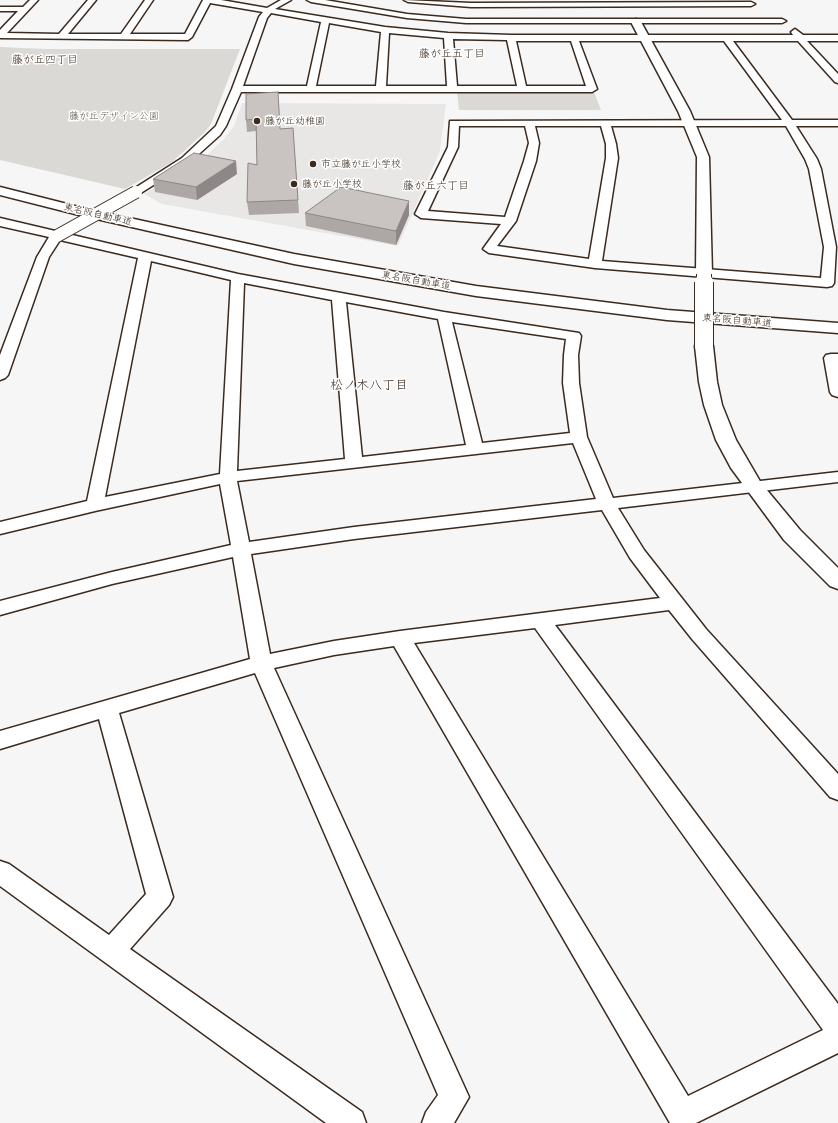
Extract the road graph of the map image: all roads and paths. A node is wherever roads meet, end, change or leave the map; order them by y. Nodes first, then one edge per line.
1 (34, 0) edge
2 (92, 0) edge
3 (149, 0) edge
4 (207, 0) edge
5 (287, 0) edge
6 (311, 0) edge
7 (408, 0) edge
8 (626, 2) edge
9 (371, 3) dead end
10 (537, 5) junction
11 (755, 6) edge
12 (359, 8) junction
13 (0, 9) edge
14 (25, 9) junction
15 (268, 10) junction
16 (326, 20) junction
17 (782, 21) junction
18 (542, 22) junction
19 (636, 22) junction
20 (386, 30) junction
21 (448, 36) junction
22 (61, 37) junction
23 (124, 37) junction
24 (511, 38) junction
25 (574, 38) junction
26 (645, 38) junction
27 (727, 38) junction
28 (801, 38) junction
29 (838, 38) edge
30 (838, 80) edge
31 (237, 89) junction
32 (311, 89) junction
33 (381, 89) junction
34 (452, 89) junction
35 (522, 89) junction
36 (529, 123) junction
37 (605, 123) junction
38 (689, 123) junction
39 (789, 123) junction
40 (838, 123) edge
41 (0, 180) edge
42 (0, 191) edge
43 (510, 221) junction
44 (0, 222) edge
45 (57, 236) junction
46 (145, 257) junction
47 (834, 263) edge
48 (595, 264) junction
49 (704, 274) junction
50 (238, 278) junction
51 (339, 298) junction
52 (444, 316) junction
53 (838, 316) edge
54 (838, 328) edge
55 (838, 358) edge
56 (0, 373) edge
57 (838, 392) edge
58 (579, 437) junction
59 (475, 448) junction
60 (354, 461) junction
61 (228, 477) junction
62 (838, 477) edge
63 (754, 487) junction
64 (607, 504) junction
65 (95, 505) junction
66 (0, 528) edge
67 (241, 549) junction
68 (838, 581) edge
69 (674, 603) junction
70 (0, 608) edge
71 (540, 620) junction
72 (400, 638) junction
73 (261, 663) junction
74 (107, 709) junction
75 (0, 740) edge
76 (838, 790) edge
77 (0, 872) edge
78 (111, 951) junction
79 (838, 1027) edge
80 (838, 1038) edge
81 (351, 1123) edge
82 (437, 1123) edge

1 - 14 street
2 - 22 street
3 - 23 street
4 - 15 street
4 - 23 street
5 - 15 street
6 - 12 street
7 - 10 street
8 - 10 street
8 - 11 street
9 - 12 street
10 - 18 street
11 - 17 street
12 - 18 street
13 - 14 street
14 - 22 street
15 - 16 street
15 - 31 street
16 - 20 street
16 - 32 street
17 - 19 street
17 - 28 street
18 - 19 street
19 - 26 main road
20 - 21 street
20 - 33 street
21 - 24 street
21 - 34 street
22 - 23 street
24 - 25 street
24 - 35 street
25 - 26 street
25 - 35 street
26 - 27 street
26 - 38 main road
27 - 28 street
27 - 39 street
28 - 29 street
28 - 30 street
31 - 32 street
31 - 45 street, bridge
32 - 33 street
33 - 34 street
34 - 35 street
36 - 37 street
36 - 43 street
36 - 43 street
37 - 38 street
37 - 48 street
38 - 39 street
38 - 49 main road
39 - 40 street
39 - 47 street
41 - 53 main road, 東名阪自動車道
42 - 54 main road, 東名阪自動車道
43 - 48 street
44 - 45 street
45 - 46 street
45 - 56 street
46 - 50 street
46 - 65 street
47 - 49 street
48 - 49 street
49 - 63 main road, bridge
50 - 51 street
50 - 61 street
51 - 52 street
51 - 60 street
52 - 58 street
52 - 59 street
55 - 57 street
58 - 59 street
58 - 64 street
59 - 60 street
60 - 61 street
61 - 65 street
61 - 67 street
62 - 63 street
63 - 64 street
63 - 68 main road
64 - 67 street
64 - 69 street
65 - 66 street
67 - 70 street
67 - 73 street
69 - 71 street
69 - 76 street
71 - 72 street
71 - 79 street
72 - 73 street
72 - 80 street
73 - 74 street
73 - 82 street
74 - 75 street
74 - 78 street
77 - 78 street
78 - 81 street

